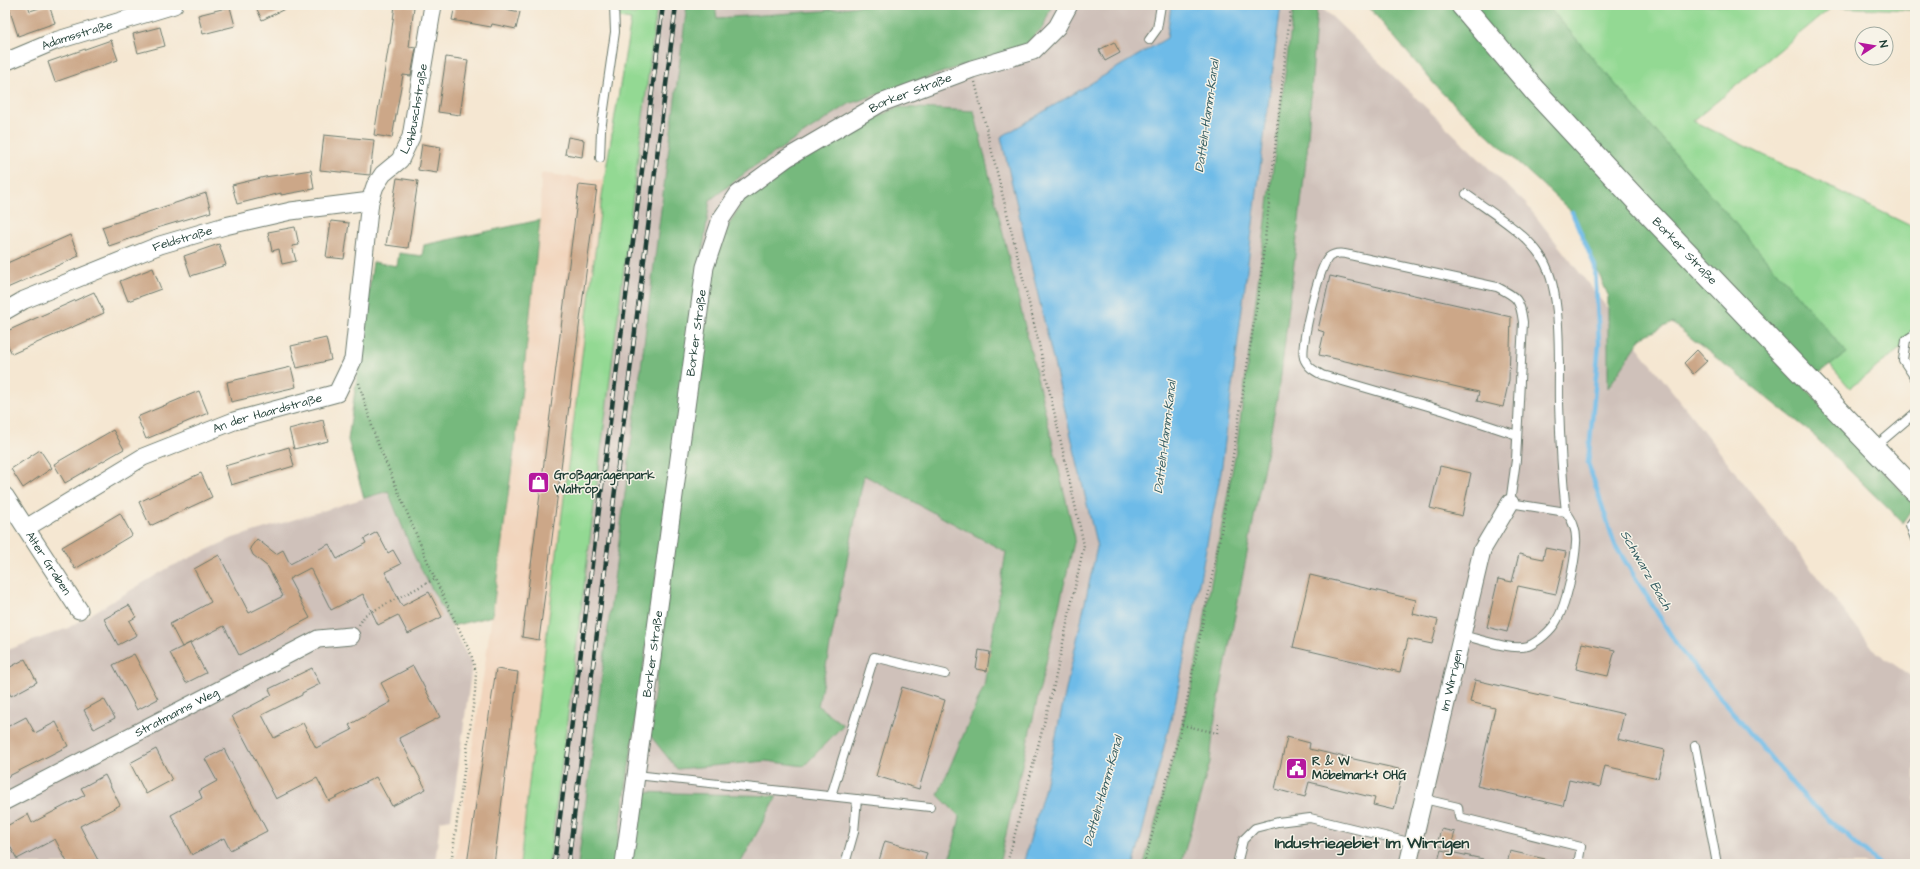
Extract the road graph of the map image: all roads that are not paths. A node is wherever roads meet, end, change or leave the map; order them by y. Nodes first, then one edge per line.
1 (174, 5) edge
2 (433, 5) edge
3 (614, 5) edge
4 (1069, 5) edge
5 (1160, 5) edge
6 (1462, 5) edge
7 (1149, 40) dead end
8 (5, 62) edge
9 (600, 158) dead end
10 (1466, 194) dead end
11 (370, 201) junction
12 (5, 311) edge
13 (1915, 334) edge
14 (1915, 378) edge
15 (1915, 413) edge
16 (1517, 435) junction
17 (1874, 447) junction
18 (1915, 490) edge
19 (5, 496) edge
20 (1510, 503) junction
21 (1566, 512) junction
22 (1915, 518) edge
23 (26, 528) junction
24 (1915, 539) edge
25 (79, 610) dead end
26 (1462, 635) junction
27 (351, 636) road end
28 (945, 674) dead end
29 (1695, 746) dead end
30 (636, 775) junction
31 (831, 796) junction
32 (857, 799) junction
33 (1424, 799) junction
34 (5, 801) edge
35 (930, 807) dead end
36 (1413, 843) junction
37 (624, 864) edge
38 (845, 864) edge
39 (1237, 864) edge
40 (1408, 864) edge
41 (1578, 864) edge
42 (1717, 864) edge

1 - 8 street, Adamsstraße
2 - 11 street, Lohbuschstraße
3 - 9 lane
4 - 30 street, Borker Straße
5 - 7 lane
6 - 17 street, Borker Straße
10 - 21 lane
11 - 12 street, Feldstraße
11 - 23 street, An der Haardstraße
13 - 14 lane
15 - 17 lane
16 - 16 lane
16 - 20 lane
17 - 18 street, Borker Straße
19 - 23 street, Alter Graben
20 - 21 lane
20 - 26 street, Im Wirrigen
21 - 26 lane
22 - 24 lane
23 - 25 street, Alter Graben
26 - 33 street, Im Wirrigen
27 - 34 street, Stratmanns Weg
28 - 31 lane
29 - 42 lane
30 - 31 lane
30 - 37 street, Borker Straße
31 - 32 lane
32 - 35 lane
32 - 38 lane
33 - 36 street, Im Wirrigen
33 - 41 lane
36 - 39 lane
36 - 40 street, Im Wirrigen

